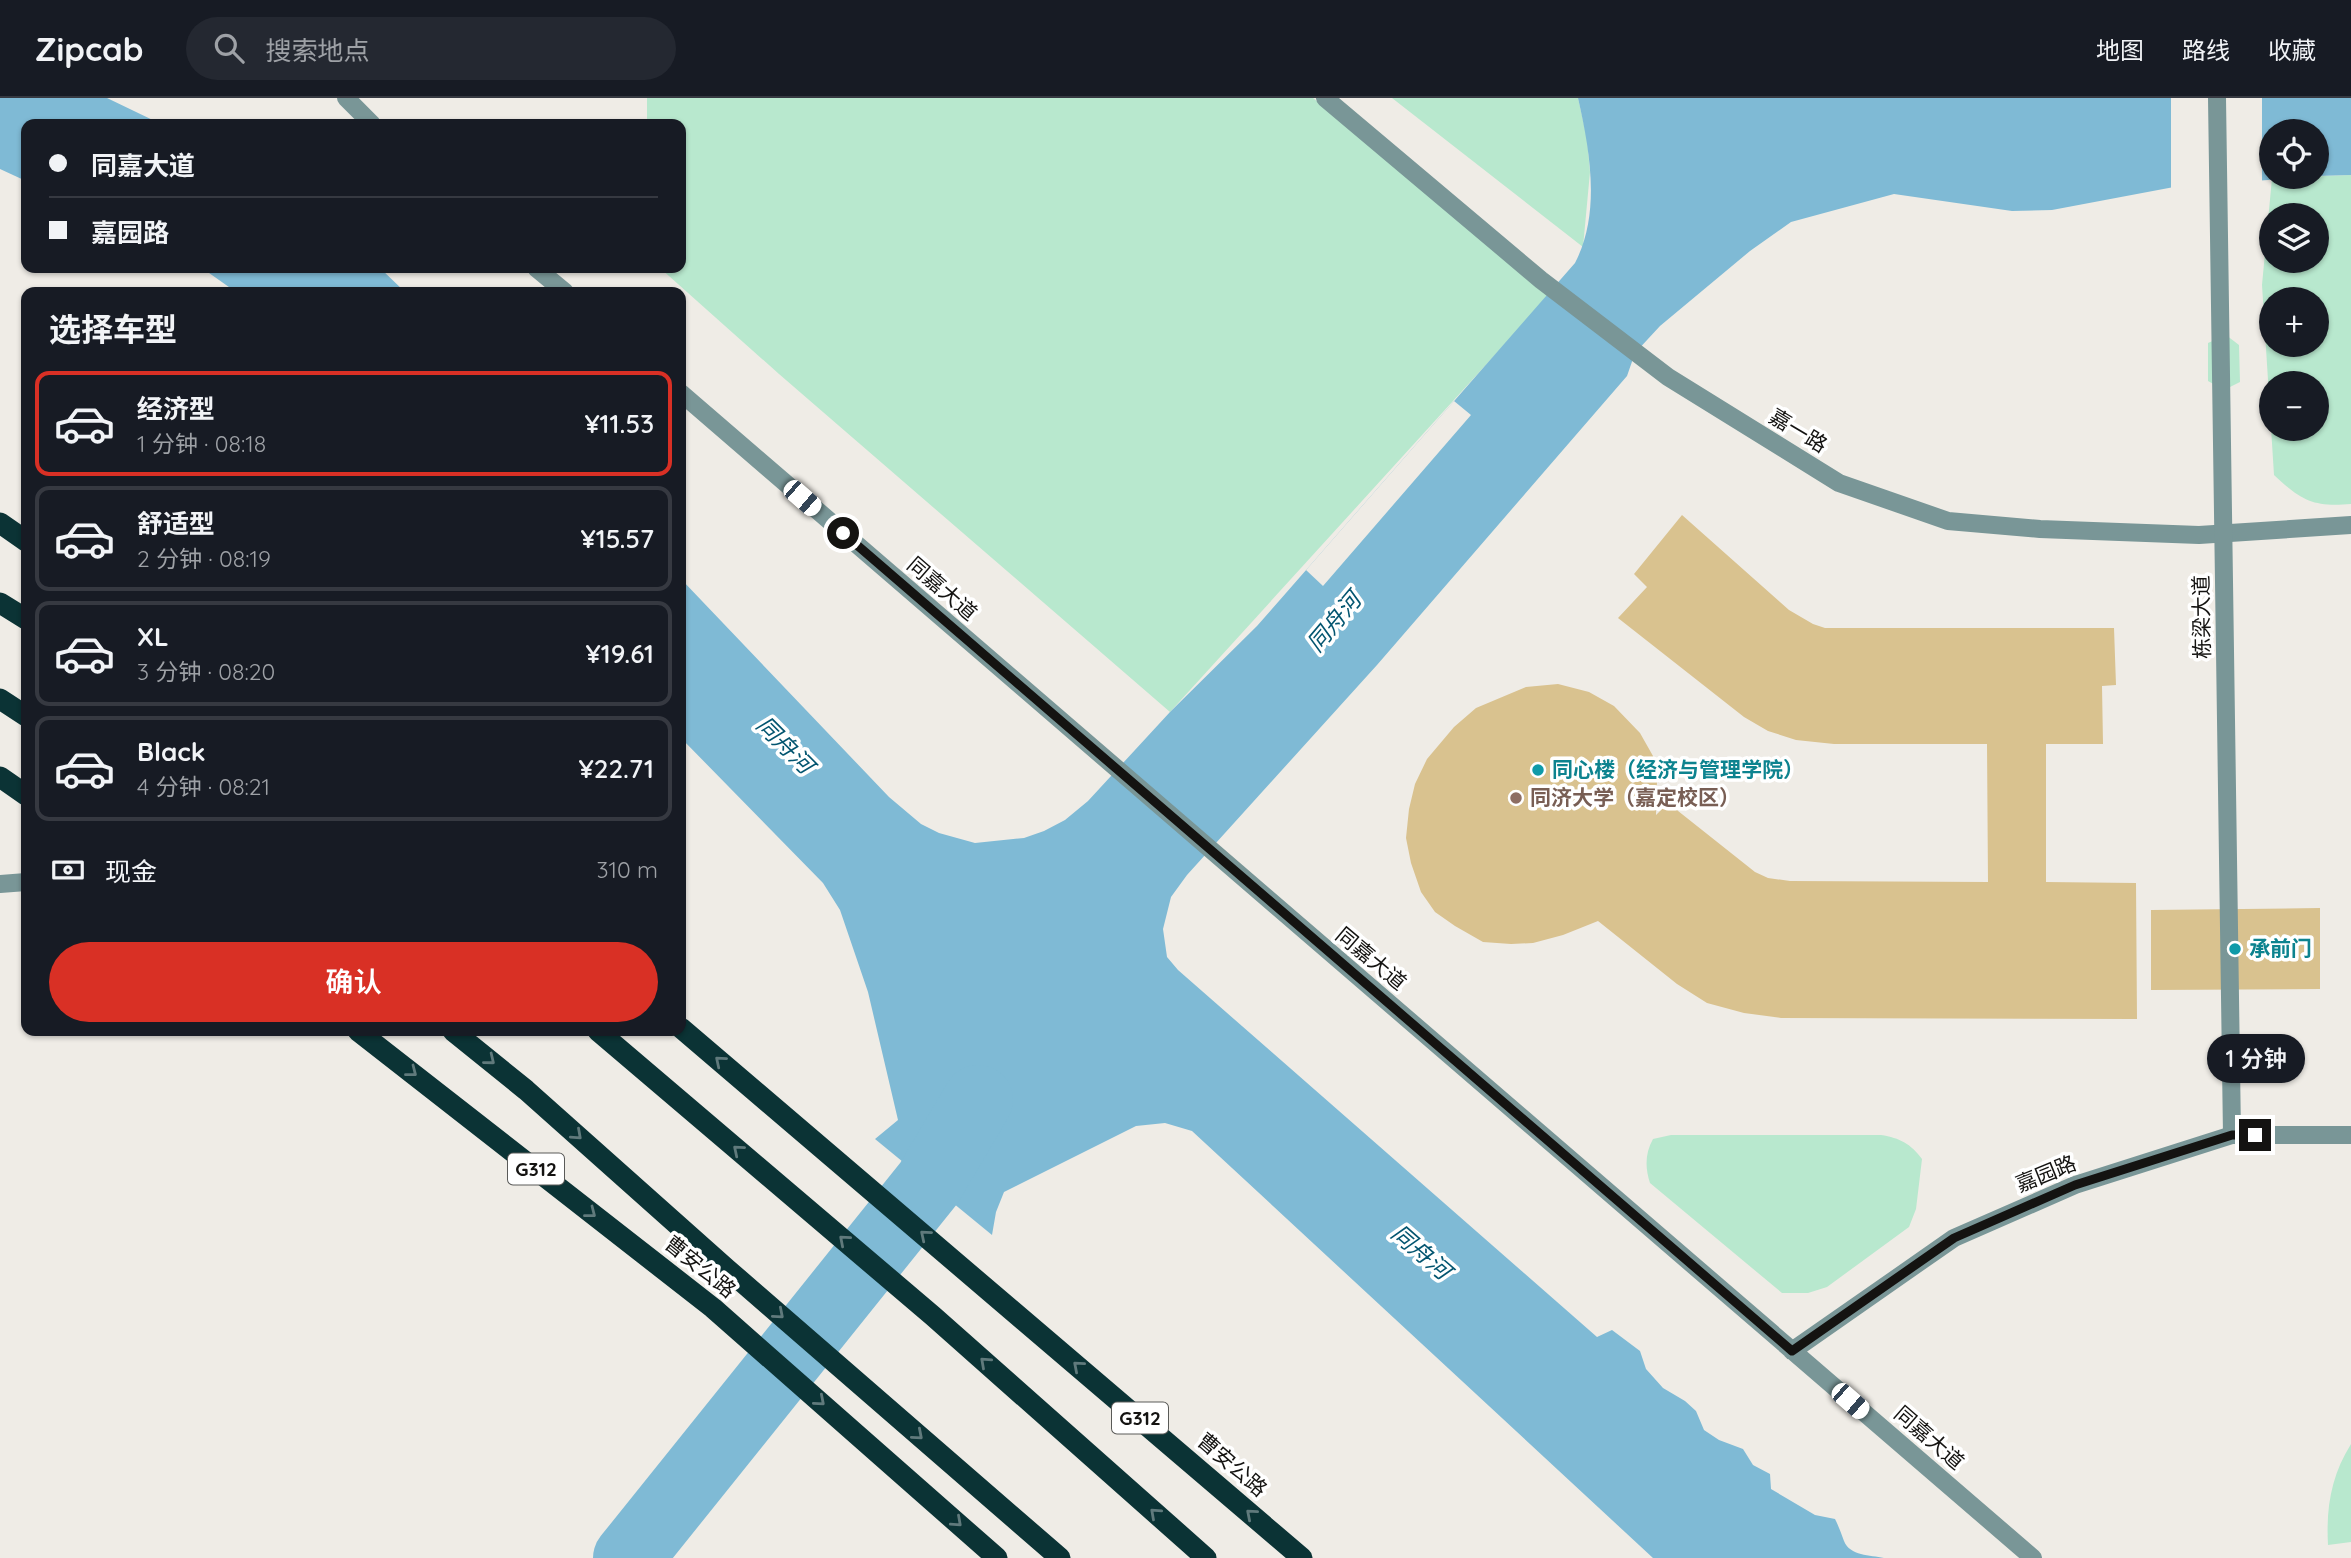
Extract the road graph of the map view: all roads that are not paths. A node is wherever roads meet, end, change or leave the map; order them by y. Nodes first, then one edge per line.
1 (346, 98) edge
2 (1325, 98) edge
3 (2217, 98) edge
4 (367, 119) edge
5 (542, 273) edge
6 (559, 287) edge
7 (686, 397) edge
8 (0, 523) edge
9 (2351, 524) edge
10 (2224, 533) junction
11 (21, 538) edge
12 (0, 603) edge
13 (21, 617) edge
14 (0, 699) edge
15 (21, 713) edge
16 (0, 777) edge
17 (21, 792) edge
18 (21, 882) edge
19 (0, 884) edge
20 (686, 1032) edge
21 (364, 1036) edge
22 (459, 1036) edge
23 (604, 1036) edge
24 (2232, 1135) junction
25 (2351, 1135) edge
26 (1792, 1351) junction
27 (997, 1558) edge
28 (1060, 1558) edge
29 (1206, 1558) edge
30 (1303, 1558) edge
31 (2033, 1558) edge

1 - 4 street
2 - 10 street, 嘉一路
3 - 10 street, 栋梁大道
5 - 6 street
7 - 26 street, 同嘉大道
8 - 11 highway
9 - 10 street, 嘉一路
10 - 24 street, 栋梁大道
12 - 13 highway
14 - 15 highway
16 - 17 highway
18 - 19 street
30 -> 20 highway, 曹安公路 / G312
21 -> 27 highway, 曹安公路 / G312
22 -> 28 highway, 曹安公路 / G312
29 -> 23 highway, G312
24 - 25 street, 嘉园路
24 - 26 street, 嘉园路
26 - 31 street, 同嘉大道

